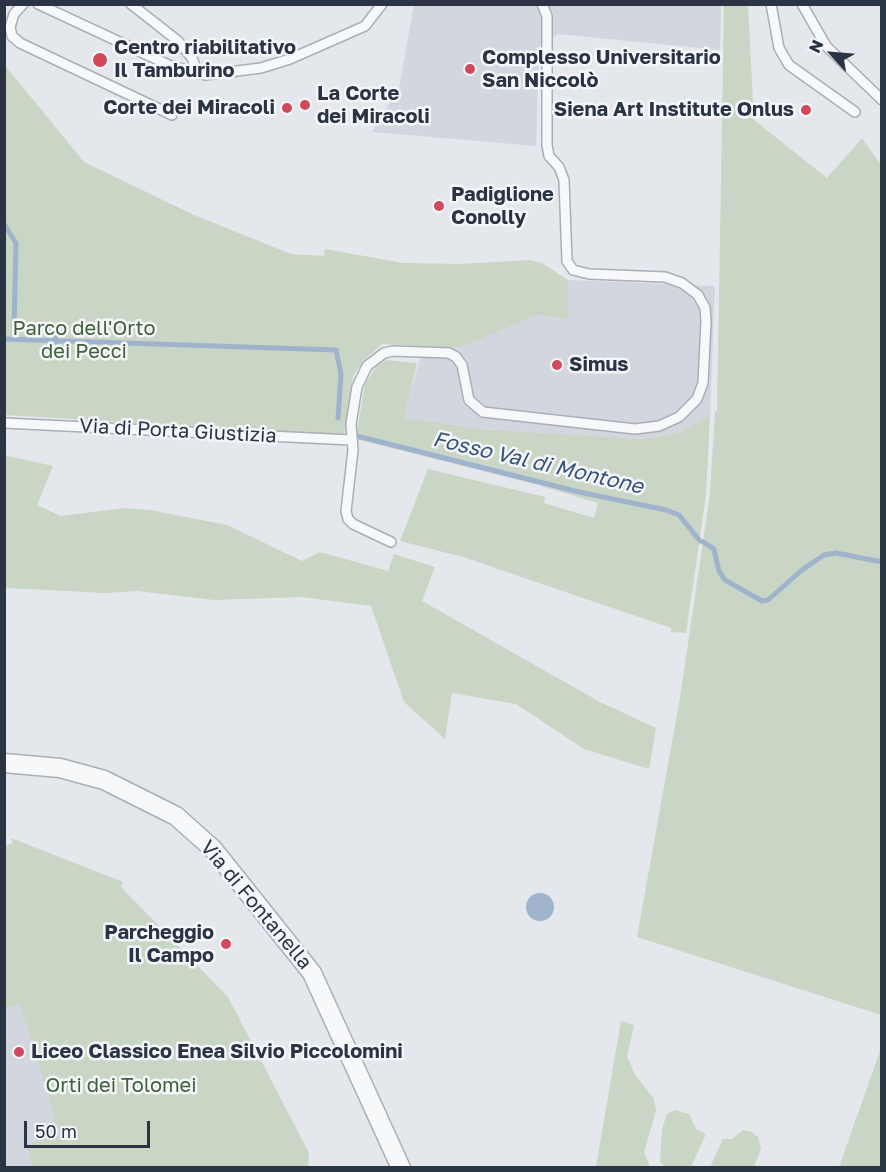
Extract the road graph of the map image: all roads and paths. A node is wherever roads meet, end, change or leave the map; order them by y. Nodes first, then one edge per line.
1 (23, 4) edge
2 (38, 4) edge
3 (131, 4) edge
4 (382, 4) edge
5 (542, 4) edge
6 (771, 4) edge
7 (802, 4) edge
8 (198, 74) junction
9 (882, 100) edge
10 (855, 112) dead end
11 (172, 115) dead end
12 (4, 423) edge
13 (351, 440) junction
14 (391, 542) dead end
15 (4, 763) edge
16 (401, 1167) edge

1 - 11 lane
2 - 8 lane
3 - 8 lane
4 - 8 lane
5 - 13 lane
6 - 10 lane
7 - 9 lane
12 - 13 lane, Via di Porta Giustizia
13 - 14 lane
15 - 16 street, Via di Fontanella

